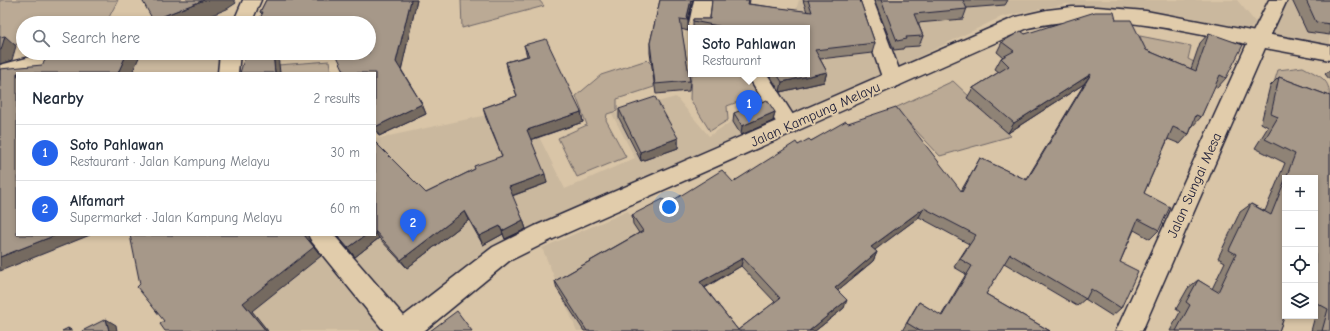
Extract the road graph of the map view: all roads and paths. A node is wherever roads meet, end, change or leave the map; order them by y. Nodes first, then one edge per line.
1 (252, 0) edge
2 (703, 0) edge
3 (864, 0) edge
4 (1278, 0) edge
5 (245, 16) edge
6 (699, 25) edge
7 (1259, 40) junction
8 (1330, 53) edge
9 (47, 60) edge
10 (229, 60) edge
11 (0, 72) edge
12 (228, 72) edge
13 (759, 77) edge
14 (893, 80) junction
15 (789, 126) junction
16 (321, 236) edge
17 (400, 331) edge
18 (405, 331) edge
19 (1129, 331) edge

1 - 5 main road
2 - 6 main road
3 - 14 main road
4 - 7 main road, Jalan Sungai Mesa
7 - 8 main road, Jalan Kampung Melayu
7 - 14 main road, Jalan Kampung Melayu
7 - 19 main road, Jalan Sungai Mesa
9 - 11 main road
10 - 12 main road
13 - 15 main road
14 - 15 main road, Jalan Kampung Melayu
15 - 18 main road, Jalan Kampung Melayu
16 - 17 main road

